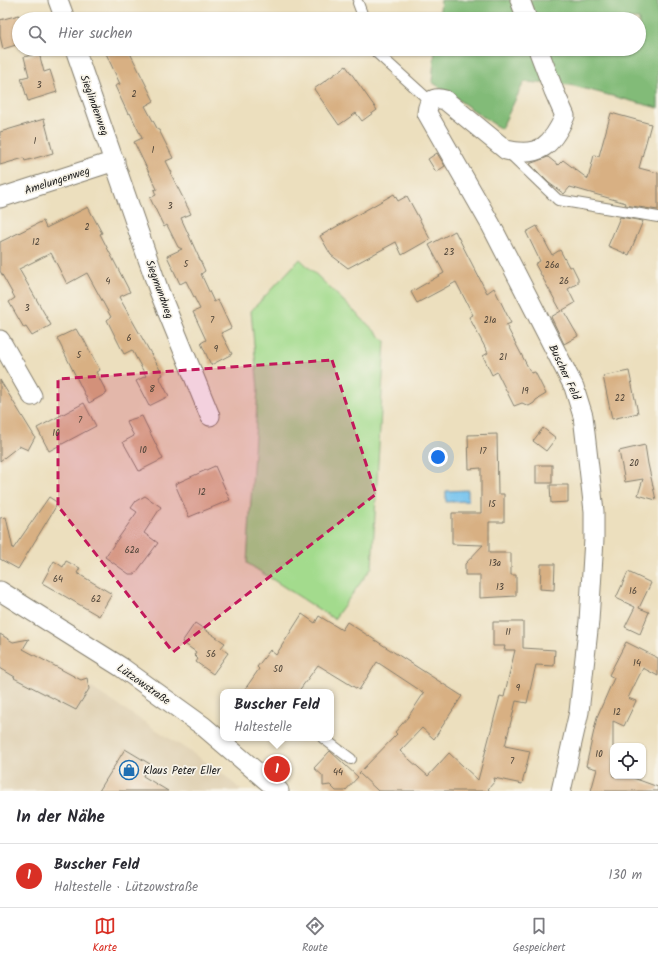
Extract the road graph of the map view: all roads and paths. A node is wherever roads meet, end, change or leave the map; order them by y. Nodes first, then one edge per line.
1 (58, 0) edge
2 (520, 0) edge
3 (358, 3) dead end
4 (62, 12) edge
5 (361, 12) edge
6 (524, 12) edge
7 (78, 56) edge
8 (380, 56) edge
9 (541, 56) edge
10 (430, 101) junction
11 (506, 150) junction
12 (115, 161) junction
13 (0, 198) edge
14 (658, 217) edge
15 (0, 340) edge
16 (32, 396) dead end
17 (210, 416) dead end
18 (0, 591) edge
19 (220, 741) edge
20 (221, 741) edge
21 (327, 741) edge
22 (351, 758) dead end
23 (279, 791) edge
24 (561, 791) edge

1 - 4 street
2 - 6 street
3 - 5 lane
7 - 12 street, Sieglindenweg
8 - 10 lane
9 - 11 street
10 - 11 street
10 - 24 street, Buscher Feld
11 - 14 lane
12 - 13 street, Amelungenweg
12 - 17 street, Siegmundweg
15 - 16 street
18 - 19 street, Lützowstraße
20 - 23 street, Lützowstraße
21 - 22 lane

